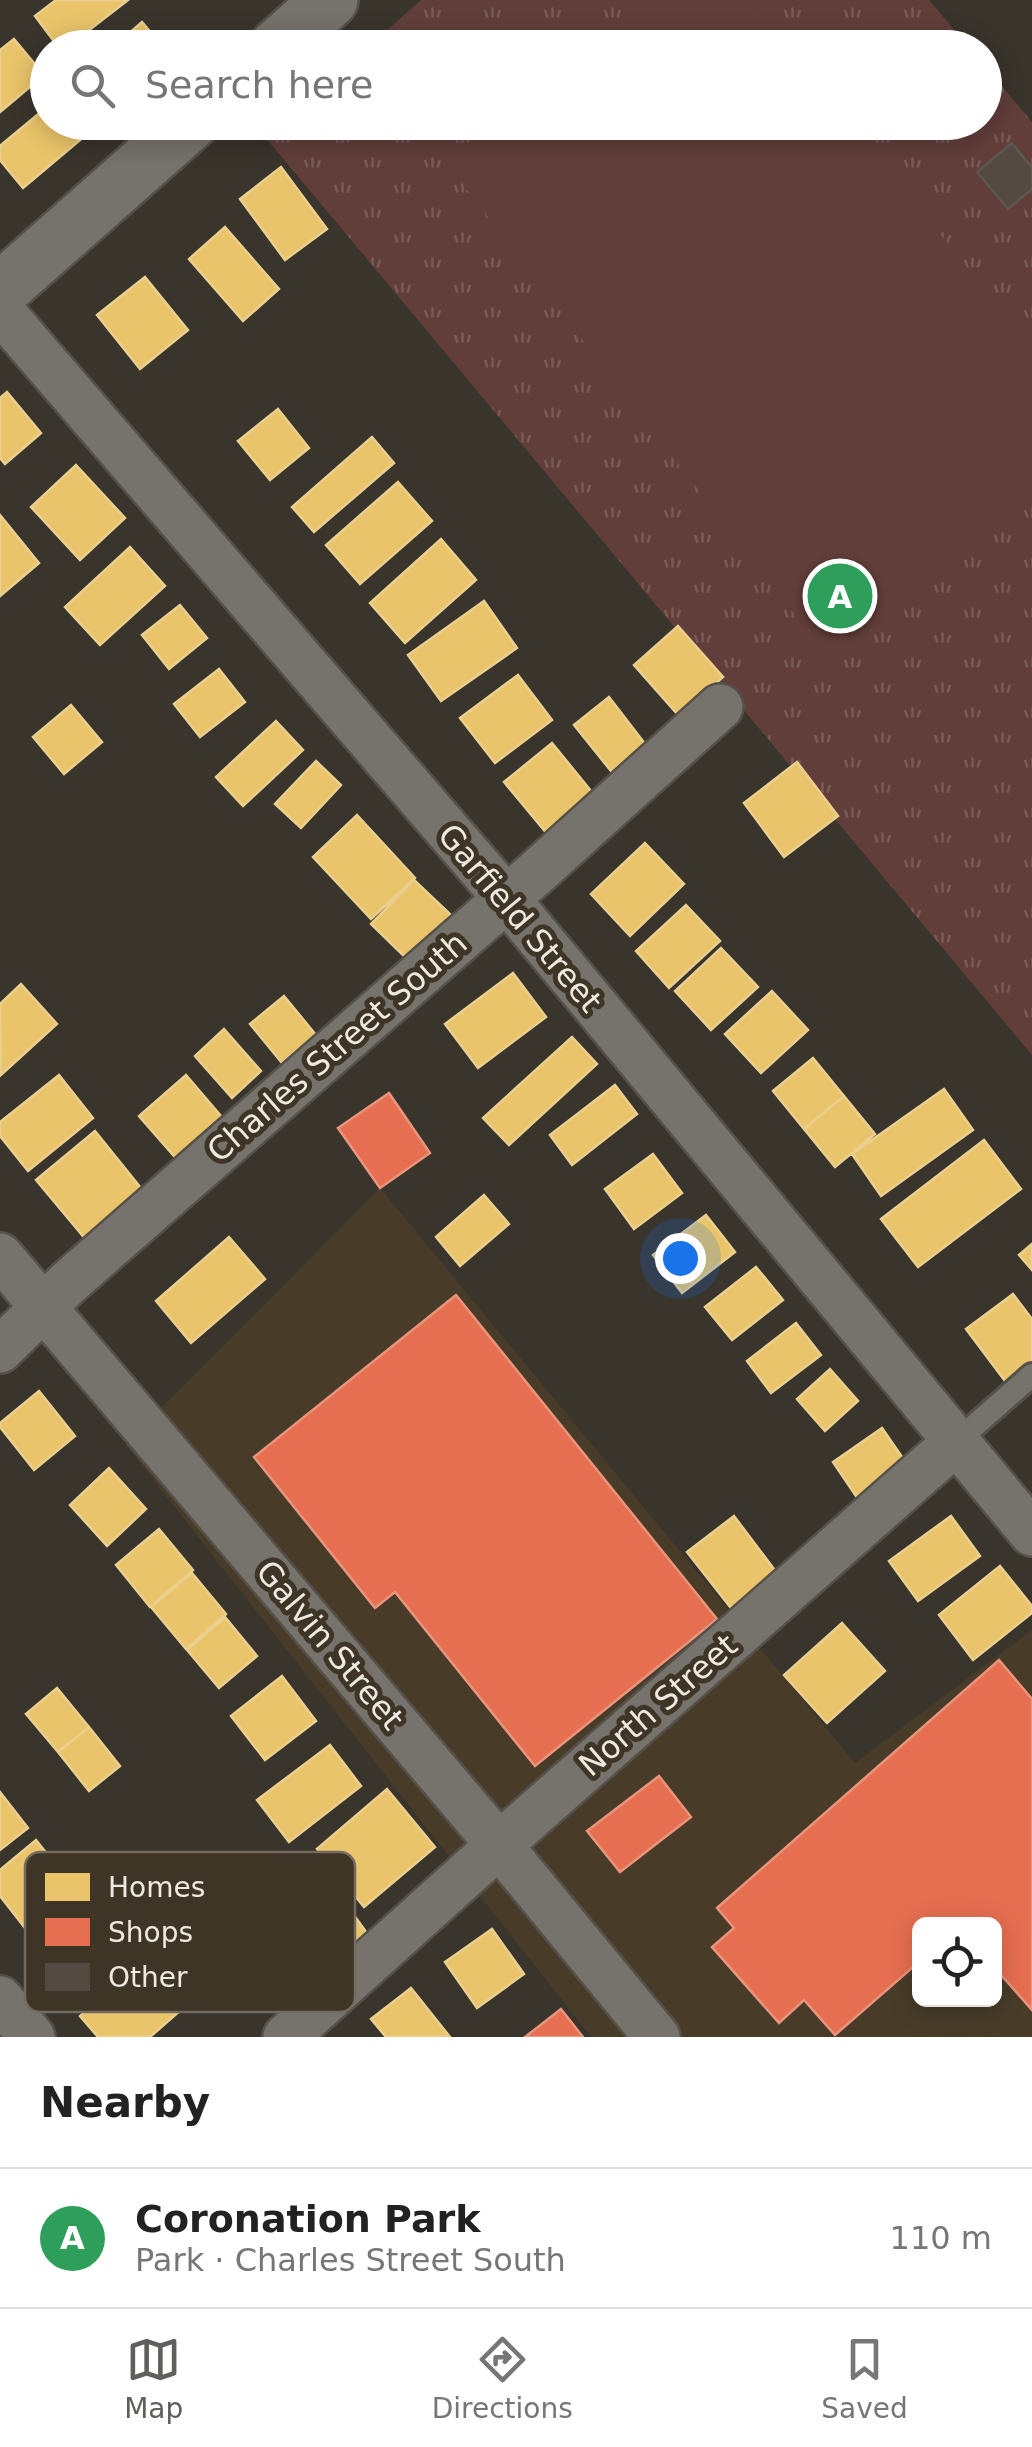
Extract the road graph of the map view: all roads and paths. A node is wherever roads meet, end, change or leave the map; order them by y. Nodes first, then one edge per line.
1 (330, 0) edge
2 (296, 30) edge
3 (171, 140) edge
4 (0, 291) edge
5 (0, 310) edge
6 (720, 706) dead end
7 (506, 898) junction
8 (0, 1256) edge
9 (44, 1308) junction
10 (0, 1350) edge
11 (1032, 1376) edge
12 (956, 1442) junction
13 (1032, 1533) edge
14 (499, 1844) junction
15 (355, 1974) edge
16 (0, 1999) edge
17 (314, 2012) edge
18 (32, 2037) edge
19 (286, 2037) edge
20 (657, 2037) edge

1 - 2 street
3 - 4 street
5 - 7 street, Garfield Street
6 - 7 street, Charles Street South
7 - 9 street, Charles Street South
7 - 12 street, Garfield Street
8 - 9 street, Galvin Street
9 - 10 street, Charles Street South
9 - 14 street, Galvin Street
11 - 12 lane, North Street
12 - 13 street, Garfield Street
12 - 14 street, North Street
14 - 15 street, North Street
14 - 20 street, Galvin Street
16 - 18 street
17 - 19 street, North Street

